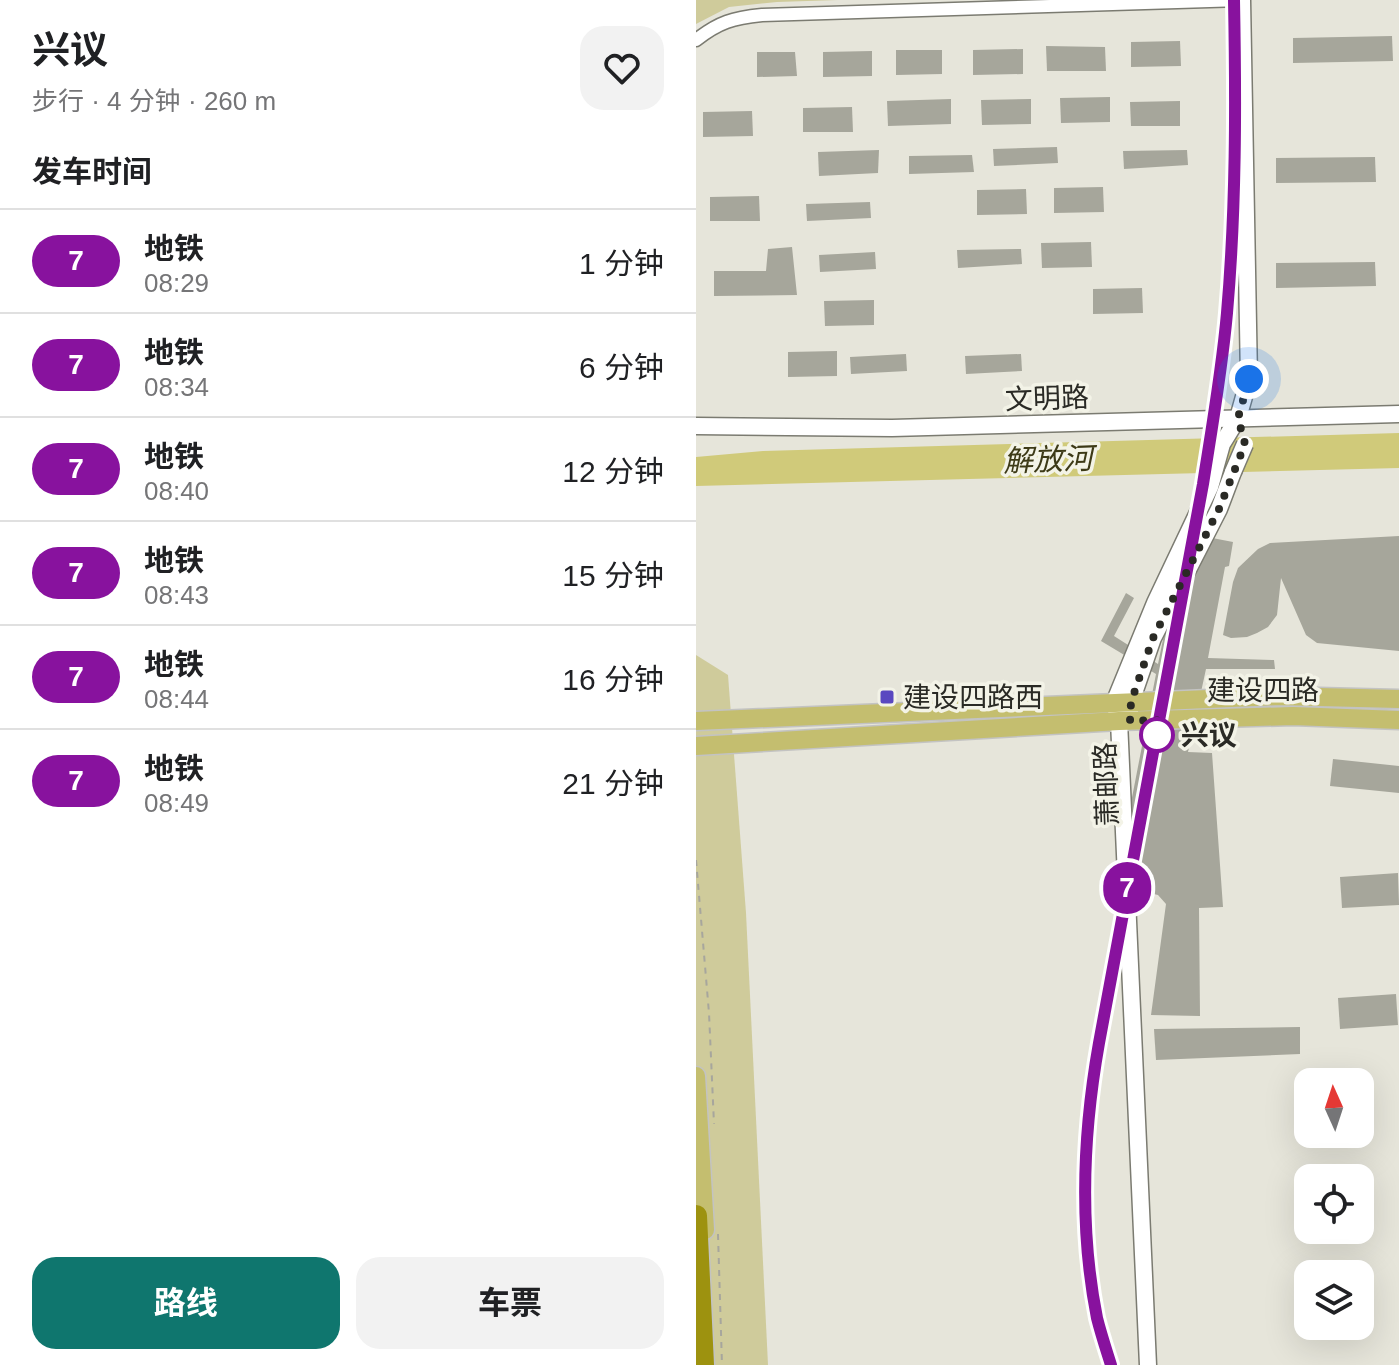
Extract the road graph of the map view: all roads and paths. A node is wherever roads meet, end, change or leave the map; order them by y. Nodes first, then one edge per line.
1 (1242, 0) edge
2 (696, 40) edge
3 (1399, 414) edge
4 (1238, 418) junction
5 (696, 426) edge
6 (1399, 699) edge
7 (1123, 712) junction
8 (1399, 720) edge
9 (696, 721) edge
10 (696, 746) edge
11 (696, 1076) edge
12 (696, 1216) edge
13 (703, 1365) edge
14 (713, 1365) edge
15 (1148, 1365) edge
16 (1157, 1365) edge

1 - 2 street
1 - 4 street
3 - 4 street, 文明路
4 - 5 street, 文明路
4 - 7 street
4 - 7 street, 萧邮路, bridge
6 - 7 main road, 建设四路
7 - 8 main road, 建设四路
7 - 9 main road, 建设四路
7 - 10 main road, 建设四路
7 - 15 street
7 - 16 street, 萧邮路
11 - 14 main road
12 - 13 highway

